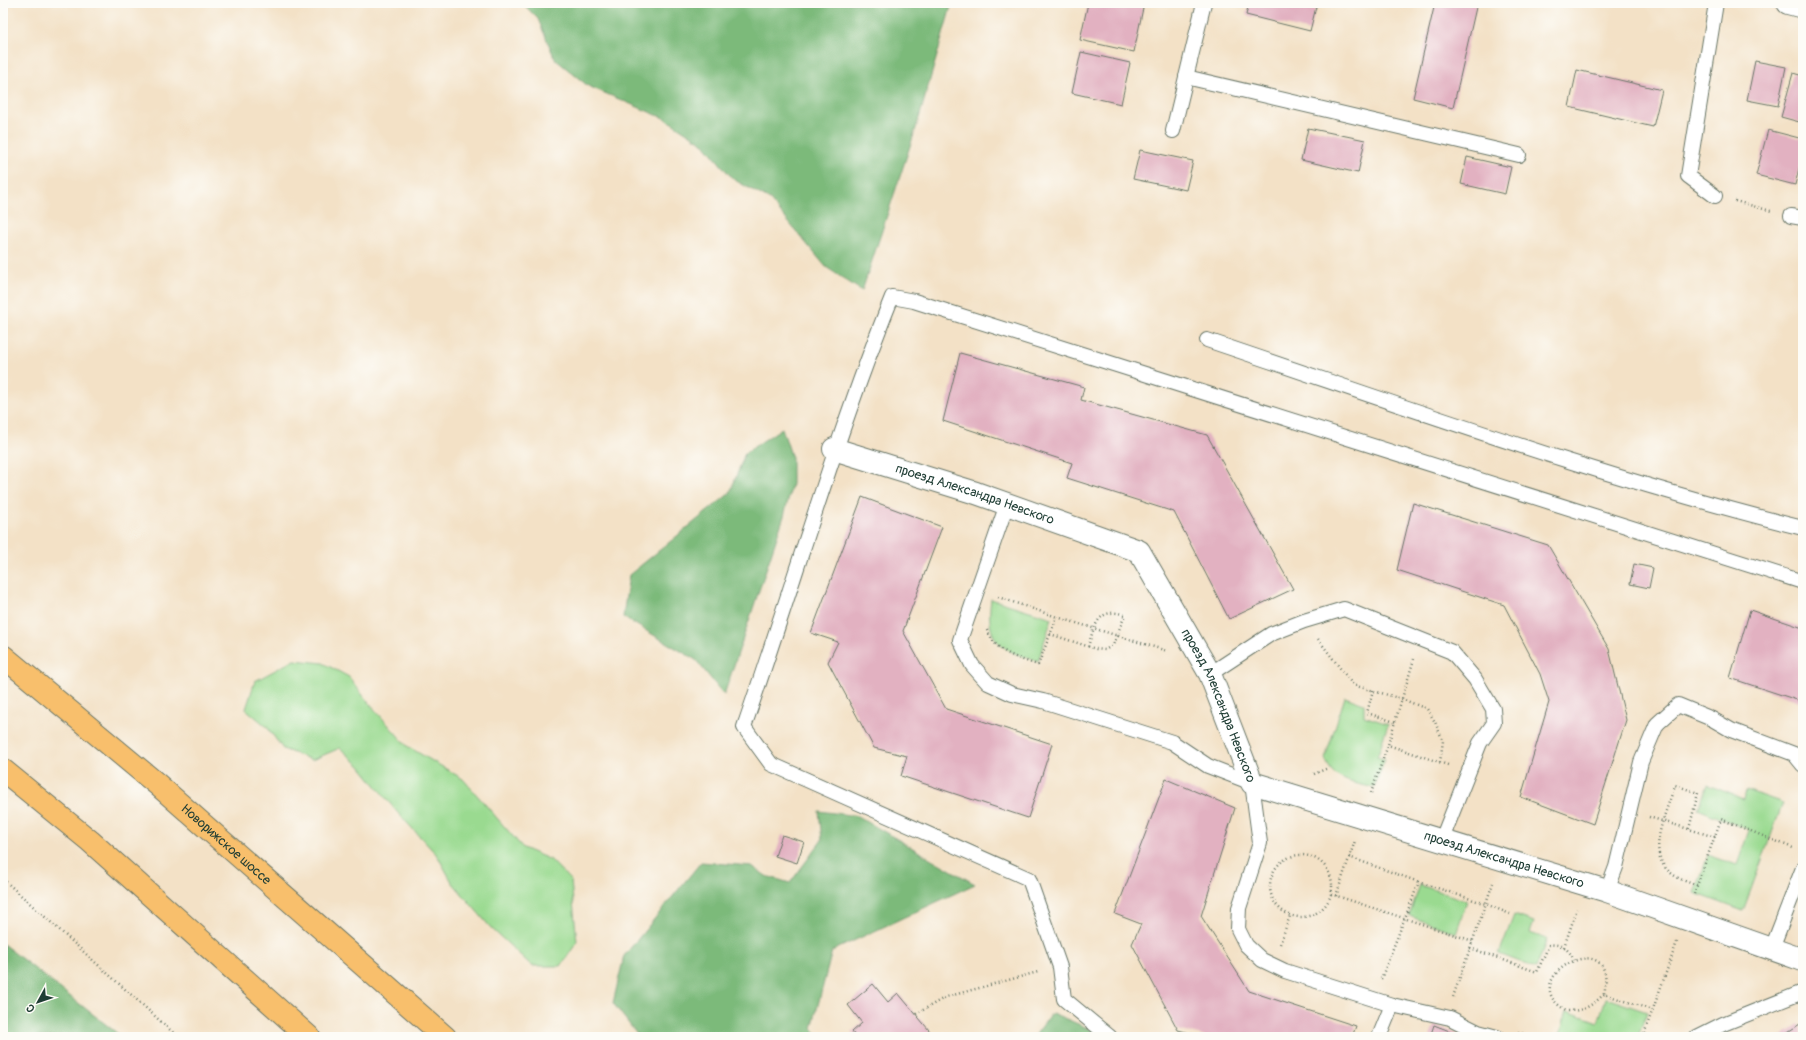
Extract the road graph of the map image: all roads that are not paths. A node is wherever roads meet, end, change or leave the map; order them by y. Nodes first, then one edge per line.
1 (1204, 3) edge
2 (1716, 3) edge
3 (1788, 3) edge
4 (1803, 7) edge
5 (1186, 77) junction
6 (1173, 131) dead end
7 (1519, 154) dead end
8 (1715, 196) road end
9 (1207, 340) dead end
10 (834, 449) junction
11 (1007, 504) junction
12 (1803, 528) edge
13 (1803, 582) edge
14 (3, 656) edge
15 (1210, 674) junction
16 (1803, 765) edge
17 (3, 770) edge
18 (3, 779) edge
19 (1252, 783) junction
20 (1442, 839) junction
21 (90, 841) junction
22 (1803, 868) edge
23 (1607, 891) junction
24 (1772, 948) junction
25 (1803, 960) edge
26 (1803, 992) edge
27 (1392, 1005) junction
28 (309, 1037) edge
29 (445, 1037) edge
30 (1110, 1037) edge
31 (1380, 1037) edge
32 (1496, 1037) edge
33 (1697, 1037) edge

1 - 5 lane
2 - 8 lane
3 - 4 street
5 - 6 lane
5 - 7 lane
9 - 12 lane
10 - 11 street, проезд Александра Невского
10 - 13 lane
10 - 30 lane
11 - 15 street, проезд Александра Невского
11 - 19 lane
14 - 29 highway, Новорижское шоссе
15 - 19 street, проезд Александра Невского
15 - 20 lane
16 - 23 lane
17 - 21 highway
18 - 21 lane
19 - 20 street, проезд Александра Невского
19 - 27 lane
20 - 23 street, проезд Александра Невского
21 - 28 highway
22 - 24 lane
23 - 24 street, проезд Александра Невского
24 - 25 street, проезд Александра Невского
26 - 33 lane
27 - 31 lane
27 - 32 lane

